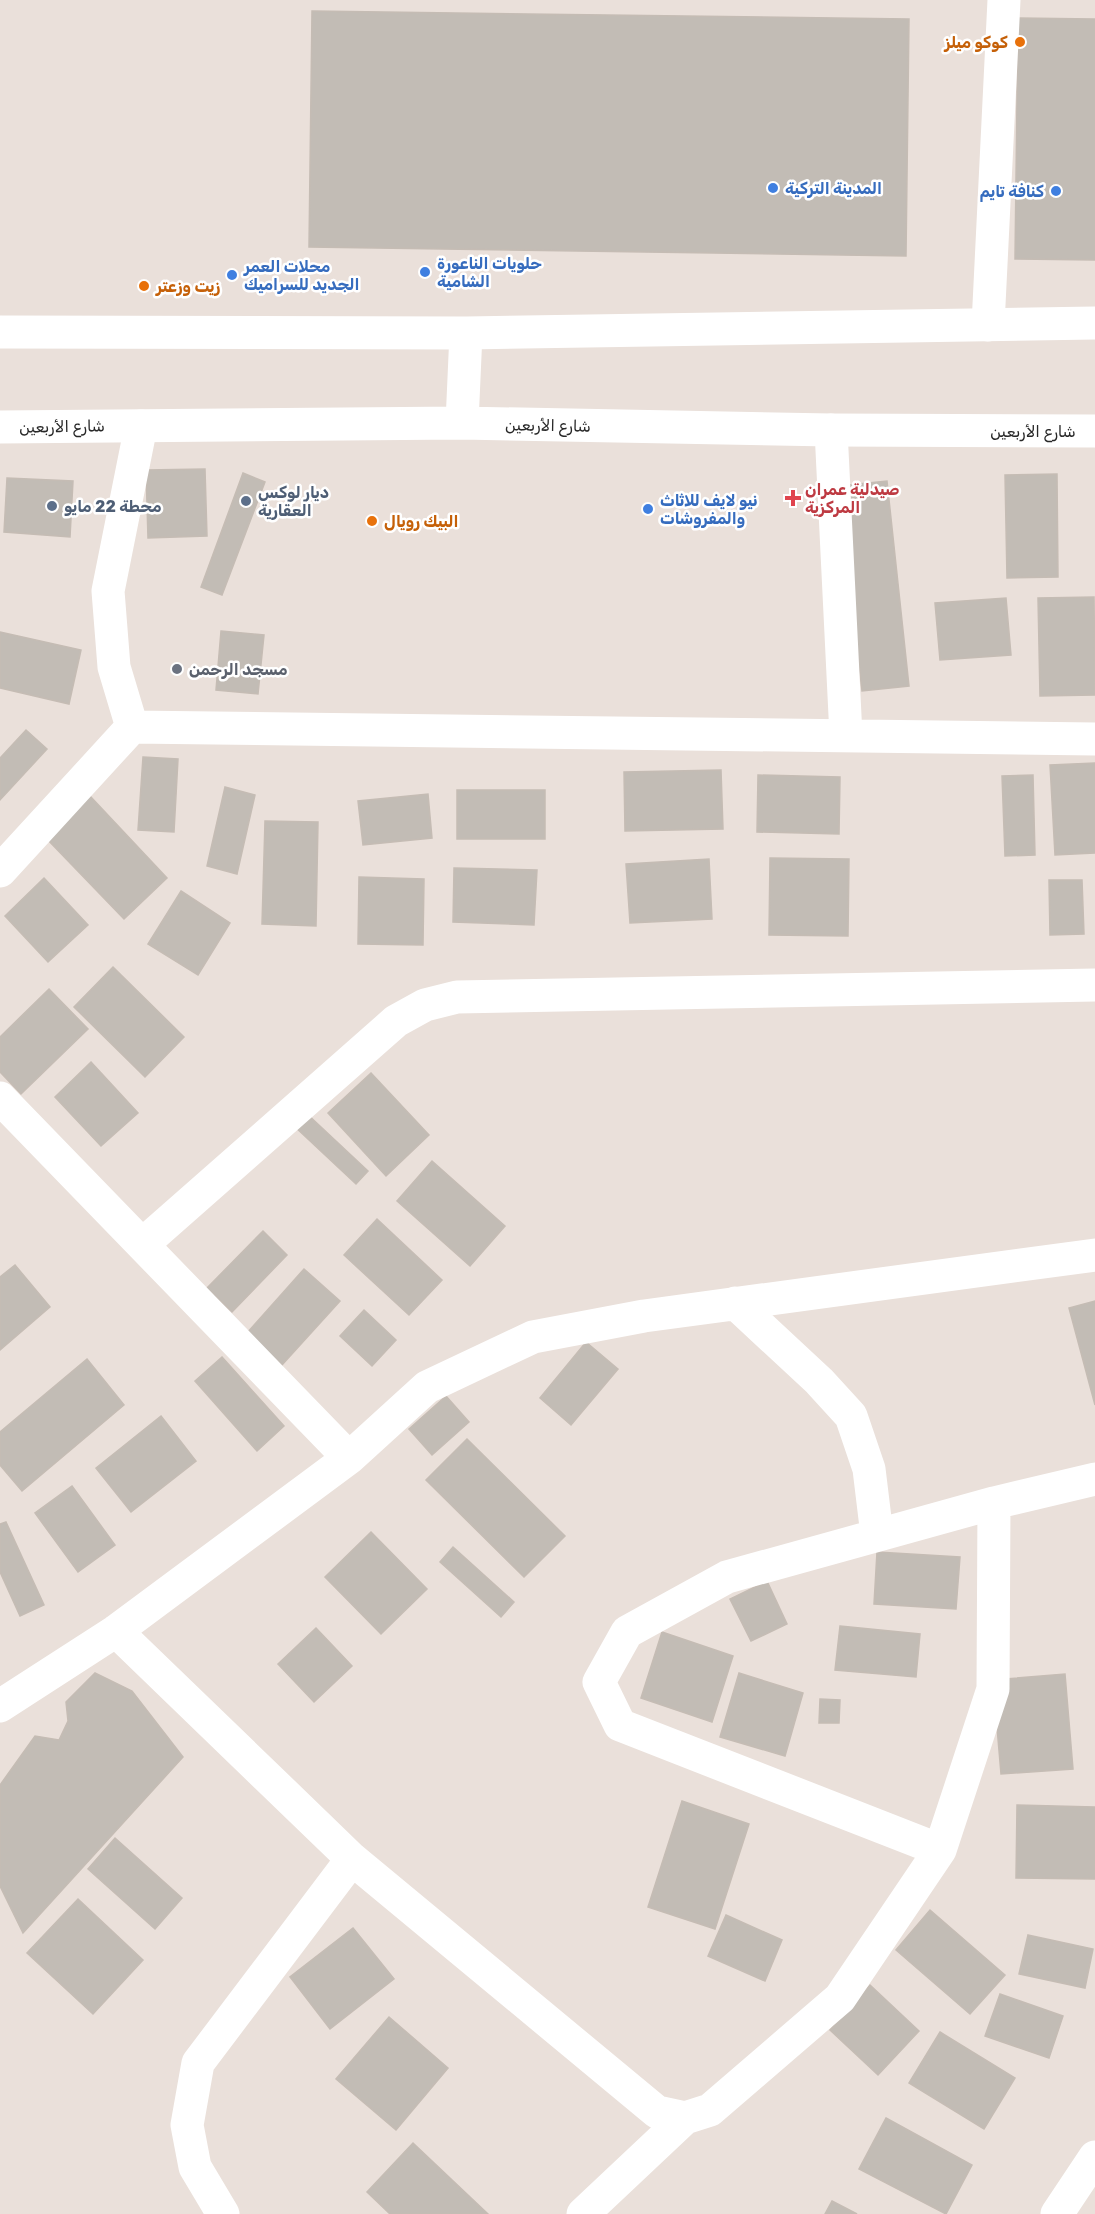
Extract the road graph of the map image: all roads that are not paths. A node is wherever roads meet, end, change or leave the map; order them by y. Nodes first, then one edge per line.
1 (1004, 0) edge
2 (1095, 323) edge
3 (988, 325) junction
4 (0, 332) edge
5 (466, 333) junction
6 (462, 423) junction
7 (141, 426) junction
8 (0, 427) edge
9 (831, 430) junction
10 (1095, 431) edge
11 (132, 727) junction
12 (846, 736) junction
13 (1095, 739) edge
14 (0, 871) edge
15 (1095, 985) edge
16 (0, 1098) edge
17 (143, 1244) junction
18 (1095, 1255) edge
19 (735, 1304) junction
20 (349, 1458) junction
21 (1095, 1479) edge
22 (994, 1503) junction
23 (877, 1535) junction
24 (116, 1631) junction
25 (0, 1706) edge
26 (940, 1850) junction
27 (352, 1859) junction
28 (685, 2118) junction
29 (1095, 2157) edge
30 (223, 2214) edge
31 (583, 2214) edge
32 (1057, 2214) edge

1 - 3 street
2 - 3 street
3 - 5 street
4 - 5 street
5 - 6 street
6 - 7 street, شارع الأربعين
6 - 9 street, شارع الأربعين
7 - 8 street, شارع الأربعين
7 - 11 street
9 - 10 street, شارع الأربعين
9 - 12 street
11 - 12 street
11 - 14 street
12 - 13 street
15 - 17 street
16 - 17 street
17 - 20 street
18 - 19 street
19 - 20 street
19 - 23 street
20 - 24 street
21 - 22 street
22 - 23 street
22 - 26 street
23 - 26 street
24 - 25 street
24 - 27 street
26 - 28 street
27 - 28 street
27 - 30 street
28 - 31 street
29 - 32 street

